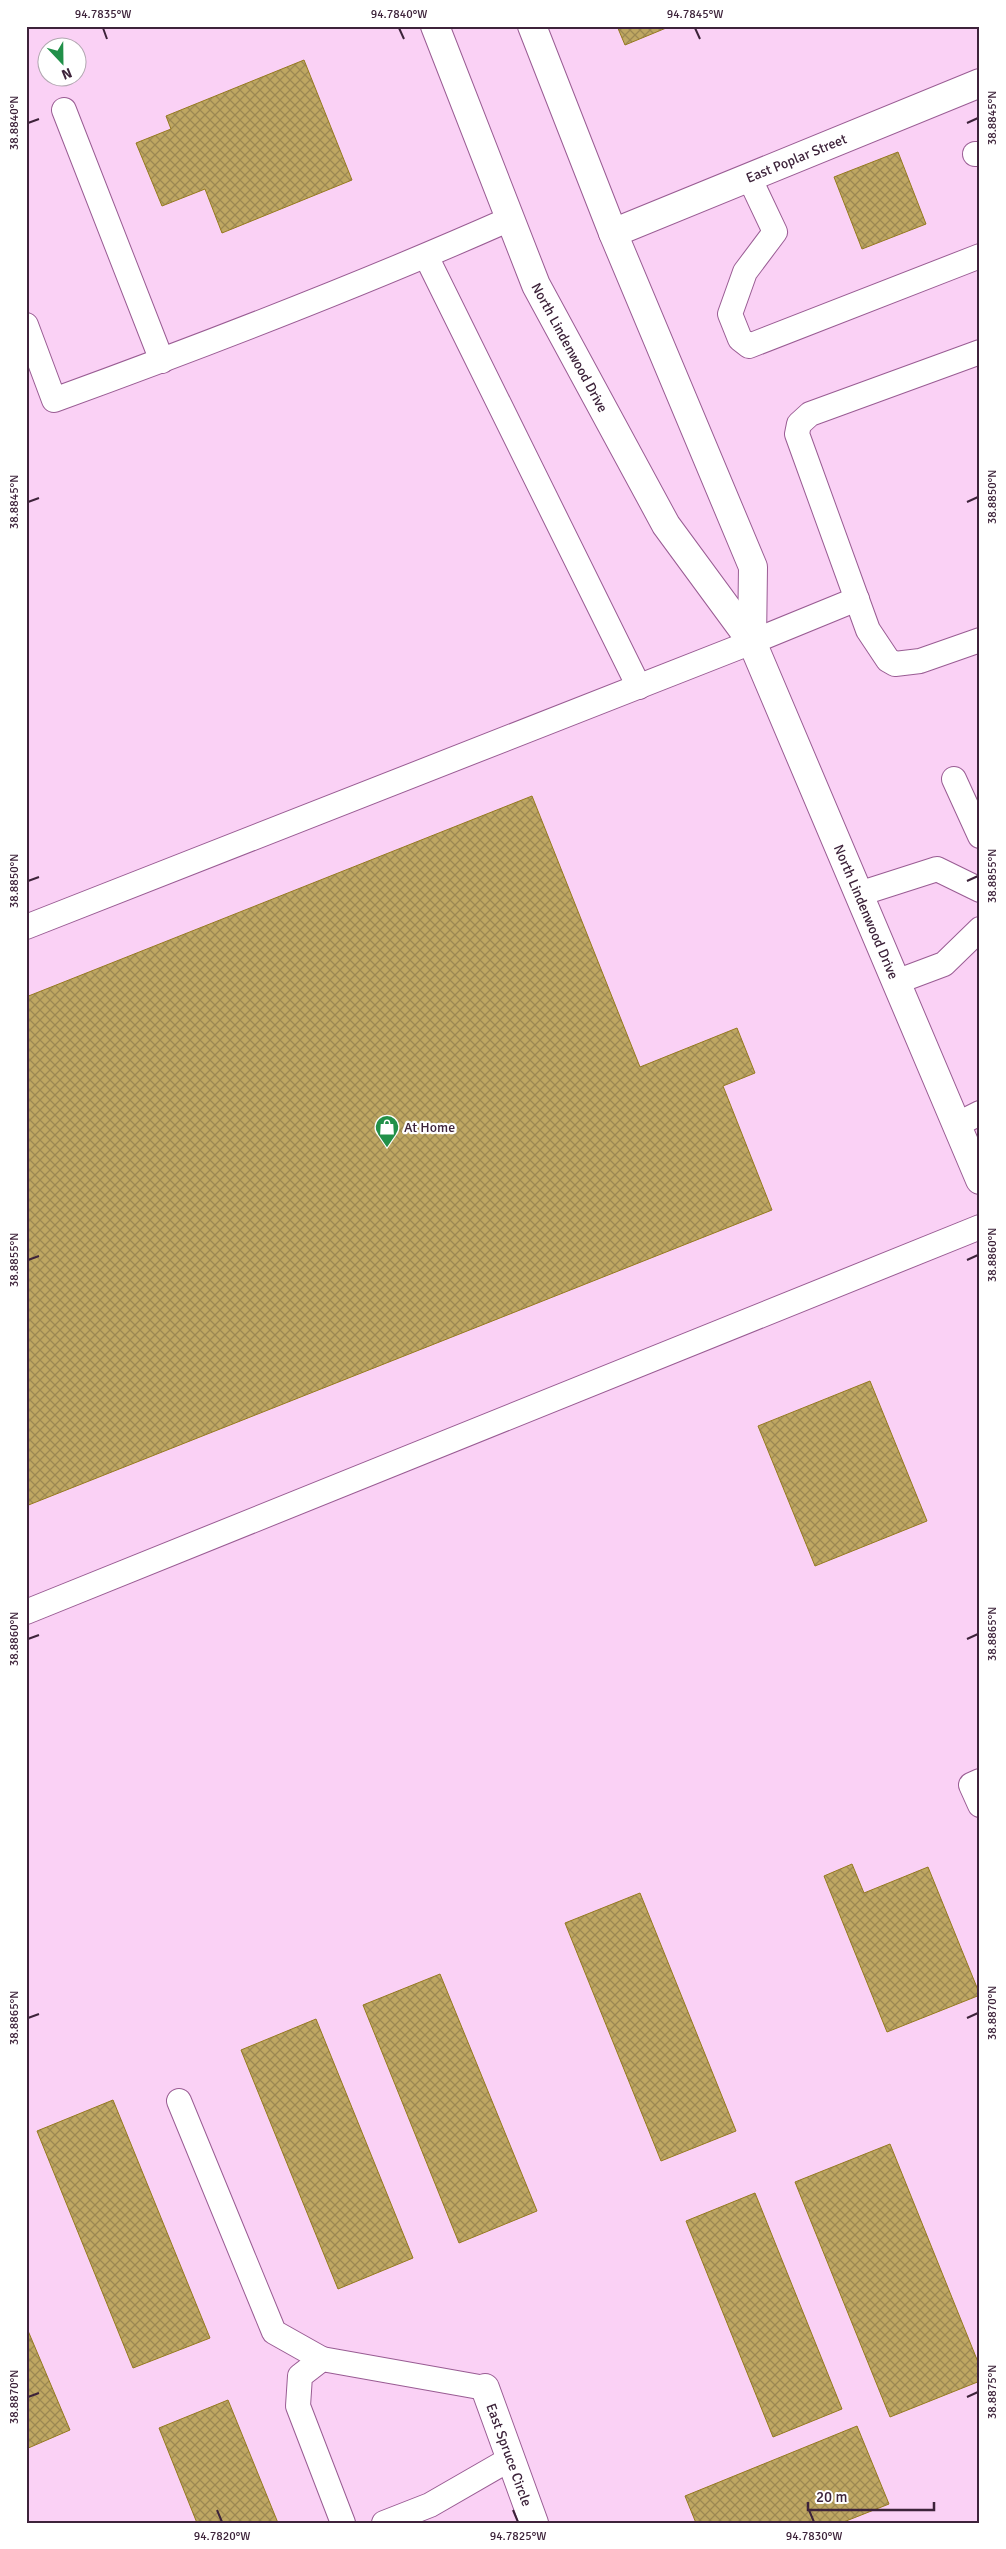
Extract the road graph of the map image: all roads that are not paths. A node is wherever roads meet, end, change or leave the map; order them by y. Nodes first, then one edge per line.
1 (435, 26) edge
2 (532, 26) edge
3 (980, 83) edge
4 (64, 110) dead end
5 (749, 177) junction
6 (510, 219) junction
7 (613, 233) junction
8 (426, 256) junction
9 (980, 256) edge
10 (26, 325) edge
11 (980, 352) edge
12 (162, 361) junction
13 (857, 599) junction
14 (980, 640) edge
15 (752, 642) junction
16 (639, 687) junction
17 (954, 779) dead end
18 (980, 836) edge
19 (980, 890) edge
20 (859, 894) junction
21 (26, 927) edge
22 (980, 929) edge
23 (896, 982) junction
24 (968, 1119) edge
25 (980, 1180) edge
26 (980, 1227) edge
27 (26, 1612) edge
28 (980, 1781) edge
29 (980, 1805) edge
30 (179, 2101) dead end
31 (322, 2359) junction
32 (485, 2388) joint
33 (510, 2459) junction
34 (343, 2523) edge
35 (384, 2523) edge
36 (534, 2523) edge

1 - 6 street, North Lindenwood Drive
2 - 7 street, North Lindenwood Drive
3 - 5 street, East Poplar Street
4 - 12 lane
5 - 7 street, East Poplar Street
5 - 9 lane
6 - 8 lane
6 - 15 street, North Lindenwood Drive
7 - 15 street, North Lindenwood Drive
8 - 12 lane
8 - 16 lane
10 - 12 lane
11 - 13 lane
13 - 14 lane
13 - 15 lane
15 - 16 lane
15 - 20 street, North Lindenwood Drive
16 - 21 lane
17 - 18 lane
19 - 20 lane
20 - 23 street, North Lindenwood Drive
22 - 23 lane
23 - 24 street, North Lindenwood Drive
24 - 25 street, North Lindenwood Drive
26 - 27 lane
28 - 29 lane
30 - 31 lane
31 - 32 lane
31 - 34 lane
32 - 33 street, East Spruce Circle
33 - 35 lane
33 - 36 street, East Spruce Circle

